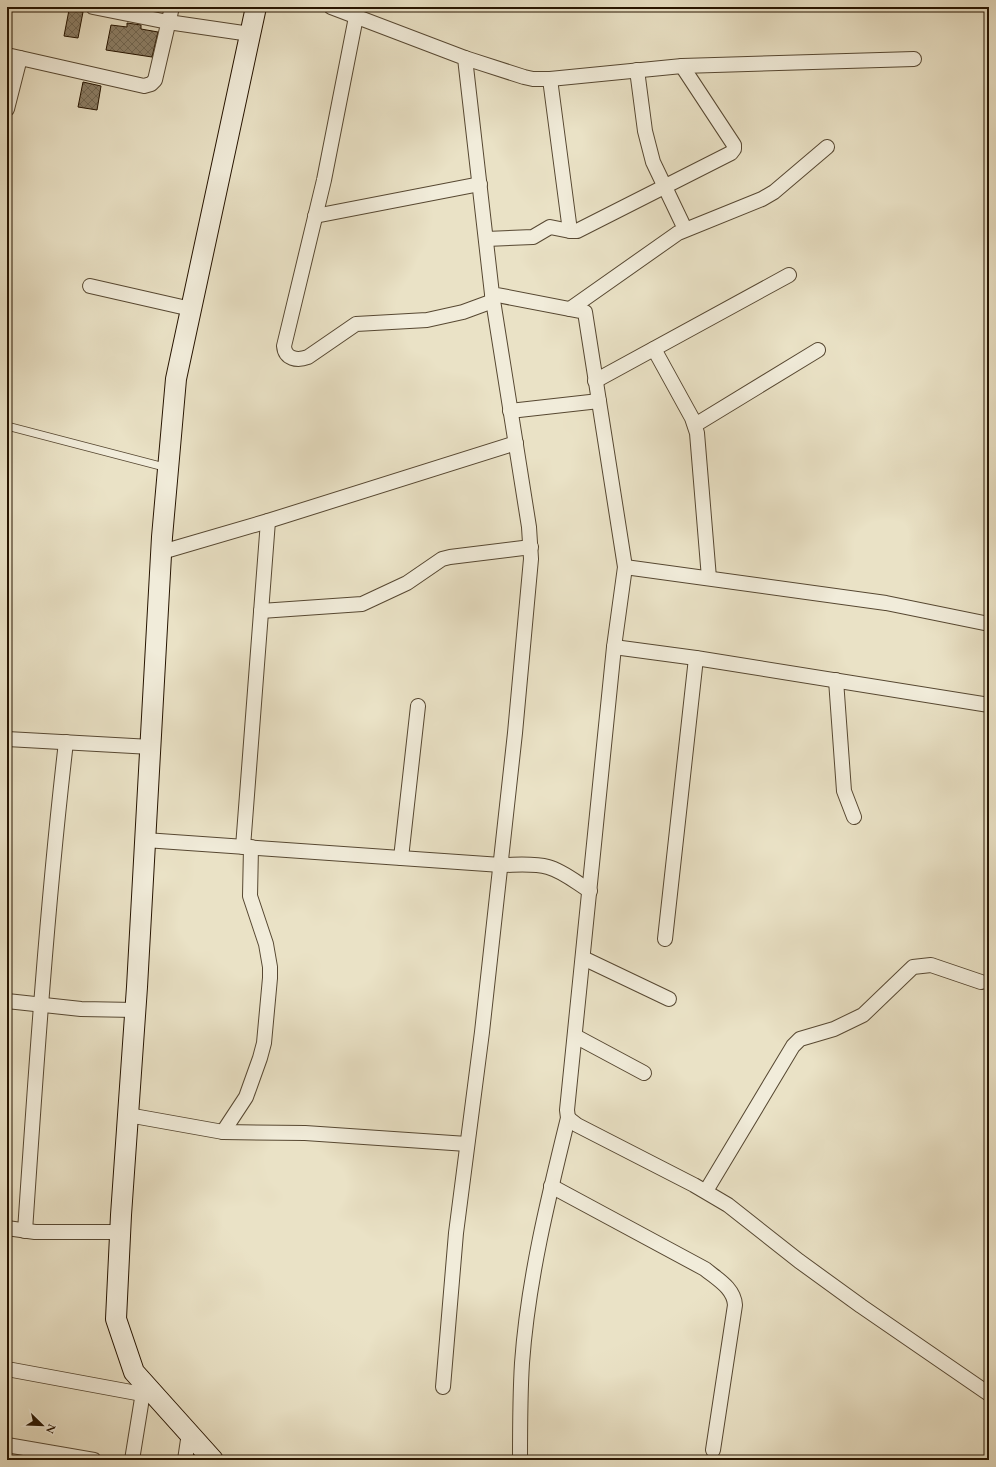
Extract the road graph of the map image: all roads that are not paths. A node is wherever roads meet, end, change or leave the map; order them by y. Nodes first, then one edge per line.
1 (93, 7) edge
2 (172, 7) edge
3 (256, 7) edge
4 (331, 7) edge
5 (356, 16) junction
6 (168, 22) junction
7 (250, 34) junction
8 (13, 57) edge
9 (465, 58) junction
10 (914, 59) dead end
11 (682, 66) junction
12 (637, 70) junction
13 (550, 79) junction
14 (7, 109) edge
15 (826, 147) dead end
16 (480, 184) junction
17 (664, 187) junction
18 (315, 216) junction
19 (685, 229) junction
20 (570, 231) junction
21 (486, 239) junction
22 (789, 275) dead end
23 (90, 286) dead end
24 (493, 298) junction
25 (191, 309) junction
26 (570, 309) junction
27 (654, 349) junction
28 (818, 350) dead end
29 (595, 380) junction
30 (599, 400) junction
31 (510, 411) junction
32 (695, 425) junction
33 (7, 426) edge
34 (516, 443) junction
35 (168, 468) junction
36 (268, 521) junction
37 (531, 547) junction
38 (162, 552) junction
39 (625, 567) junction
40 (709, 578) junction
41 (261, 611) junction
42 (989, 624) edge
43 (614, 646) junction
44 (696, 658) junction
45 (836, 680) junction
46 (989, 705) edge
47 (418, 706) dead end
48 (7, 739) edge
49 (66, 742) junction
50 (150, 747) junction
51 (854, 817) dead end
52 (145, 840) junction
53 (247, 847) junction
54 (401, 858) junction
55 (501, 865) junction
56 (590, 890) junction
57 (666, 939) dead end
58 (583, 958) junction
59 (981, 982) dead end
60 (669, 999) dead end
61 (7, 1001) edge
62 (41, 1004) junction
63 (135, 1010) junction
64 (575, 1036) junction
65 (644, 1074) dead end
66 (128, 1115) junction
67 (568, 1118) junction
68 (223, 1132) junction
69 (467, 1144) junction
70 (551, 1186) junction
71 (706, 1191) junction
72 (7, 1228) edge
73 (25, 1231) junction
74 (120, 1232) junction
75 (7, 1369) edge
76 (443, 1386) dead end
77 (143, 1389) junction
78 (989, 1394) edge
79 (189, 1434) junction
80 (7, 1445) edge
81 (713, 1450) dead end
82 (94, 1460) edge
83 (132, 1460) edge
84 (185, 1460) edge
85 (213, 1460) edge
86 (520, 1460) edge

1 - 6 street
2 - 6 street
3 - 7 street
4 - 5 street
5 - 9 street
5 - 18 street
6 - 7 street
6 - 8 street
7 - 25 street
8 - 14 street
9 - 13 street
9 - 16 street
10 - 11 street
11 - 12 street
11 - 17 street
12 - 13 street
12 - 17 street
13 - 20 street
15 - 19 street
16 - 18 street
16 - 21 street
17 - 19 street
17 - 20 street
18 - 24 street
19 - 26 street
20 - 21 street
21 - 24 street
22 - 27 street
23 - 25 street
24 - 26 street
24 - 31 street
25 - 35 street
26 - 29 street
27 - 29 street
27 - 32 street
28 - 32 street
29 - 30 street
30 - 31 street
30 - 39 street
31 - 34 street
32 - 40 street
33 - 35 lane
34 - 36 street
34 - 37 street
35 - 38 street
36 - 38 street
36 - 41 street
37 - 41 street
37 - 55 street
38 - 50 street
39 - 40 street
39 - 43 street
40 - 42 street
41 - 53 street
43 - 44 street
43 - 56 street
44 - 45 street
44 - 57 street
45 - 46 street
45 - 51 street
47 - 54 street
48 - 49 street
49 - 50 street
49 - 62 street
50 - 52 street
52 - 53 street
52 - 63 street
53 - 54 street
53 - 68 street
54 - 55 street
55 - 56 street
55 - 69 street
56 - 58 street
58 - 60 street
58 - 64 street
59 - 71 street
61 - 62 street
62 - 63 street
62 - 73 street
63 - 66 street
64 - 65 street
64 - 67 street
66 - 68 street
66 - 74 street
67 - 70 street
67 - 71 street
68 - 69 street
69 - 76 street
70 - 81 street
70 - 86 street
71 - 78 street
72 - 73 street
73 - 74 street
74 - 77 street
75 - 77 street
77 - 79 street
77 - 83 street
79 - 84 street
79 - 85 street
80 - 82 street

